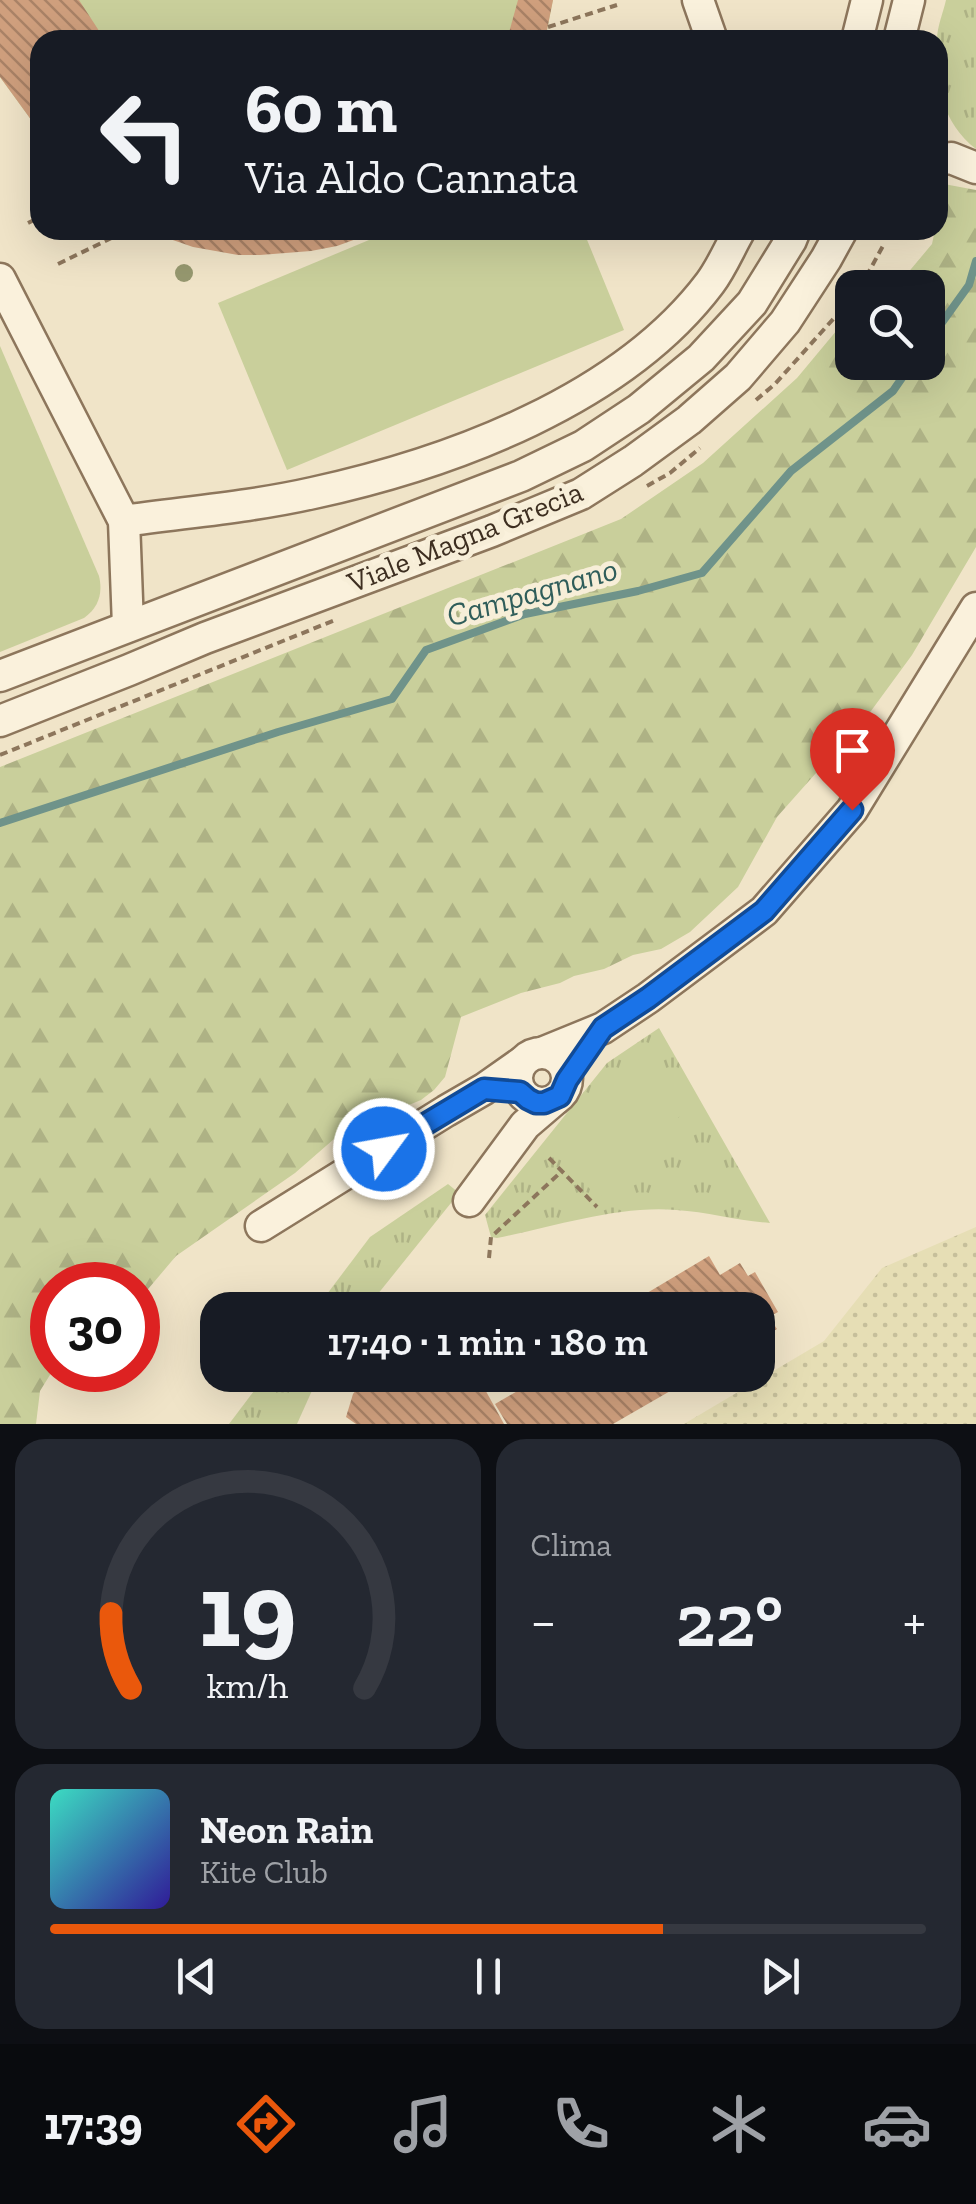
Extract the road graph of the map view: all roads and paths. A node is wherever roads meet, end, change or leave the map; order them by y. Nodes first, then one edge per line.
1 (698, 0) edge
2 (867, 0) edge
3 (909, 0) edge
4 (617, 5) dead end
5 (548, 27) dead end
6 (708, 30) edge
7 (860, 30) edge
8 (902, 30) edge
9 (107, 240) edge
10 (734, 240) edge
11 (792, 240) edge
12 (836, 240) edge
13 (884, 244) dead end
14 (58, 264) dead end
15 (870, 270) edge
16 (0, 279) edge
17 (665, 316) junction
18 (701, 358) junction
19 (124, 522) junction
20 (976, 608) edge
21 (128, 626) junction
22 (0, 676) edge
23 (0, 721) edge
24 (603, 1028) junction
25 (526, 1075) junction
26 (560, 1091) junction
27 (525, 1125) junction
28 (549, 1158) dead end
29 (562, 1171) junction
30 (469, 1201) dead end
31 (597, 1207) dead end
32 (260, 1226) dead end
33 (489, 1258) dead end

1 - 6 street
2 - 7 street
3 - 8 street
4 - 5 path
9 - 14 path
10 - 17 street
11 - 18 street, Viale Magna Grecia
12 - 23 street, Viale Magna Grecia
13 - 15 path
16 - 19 street
17 - 18 street
17 - 19 street
18 - 21 street, Viale Magna Grecia
19 - 21 street
20 - 24 street
21 - 22 street, Viale Magna Grecia
24 - 25 street
24 - 26 street
25 - 26 street
25 - 26 street
25 - 27 street
25 - 32 street
26 - 27 street
27 - 30 street
28 - 29 path
29 - 31 path
29 - 33 path

